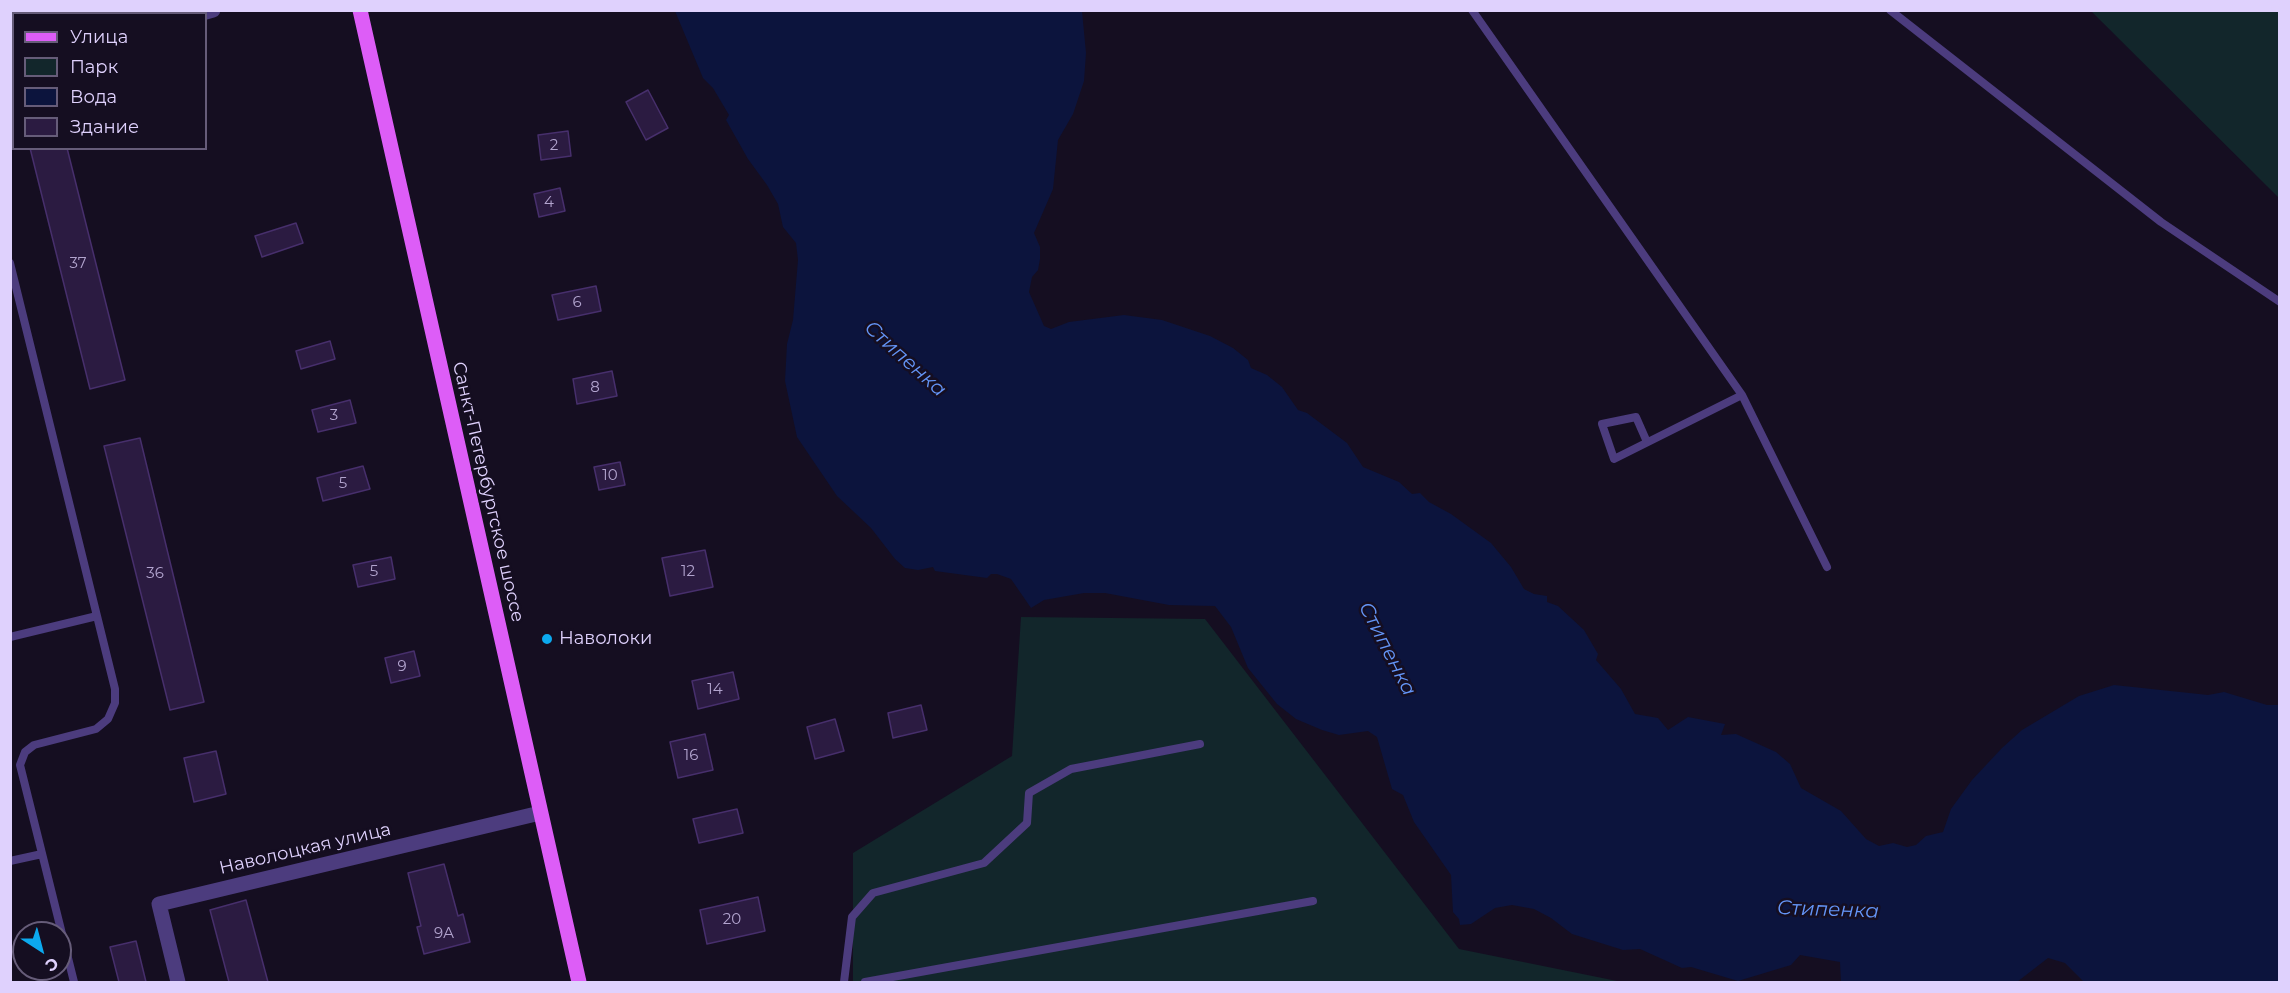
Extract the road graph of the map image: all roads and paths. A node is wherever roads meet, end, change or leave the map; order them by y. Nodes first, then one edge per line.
1 (360, 10) edge
2 (1472, 10) edge
3 (1890, 10) edge
4 (10, 263) edge
5 (2280, 302) edge
6 (1742, 395) junction
7 (1647, 442) junction
8 (1827, 567) dead end
9 (97, 616) junction
10 (10, 637) edge
11 (1200, 744) dead end
12 (540, 813) junction
13 (42, 854) junction
14 (10, 861) edge
15 (1313, 901) dead end
16 (74, 982) edge
17 (178, 982) edge
18 (579, 982) edge
19 (844, 982) edge
20 (865, 982) edge

1 - 12 main road, Санкт-Петербургское шоссе
2 - 6 lane
3 - 5 lane
4 - 9 lane
6 - 7 lane
6 - 8 lane
7 - 7 lane
9 - 10 lane
9 - 13 lane
11 - 19 lane
12 - 17 street, Наволоцкая улица
12 - 18 main road, Санкт-Петербургское шоссе
13 - 14 lane
13 - 16 lane
15 - 20 lane

